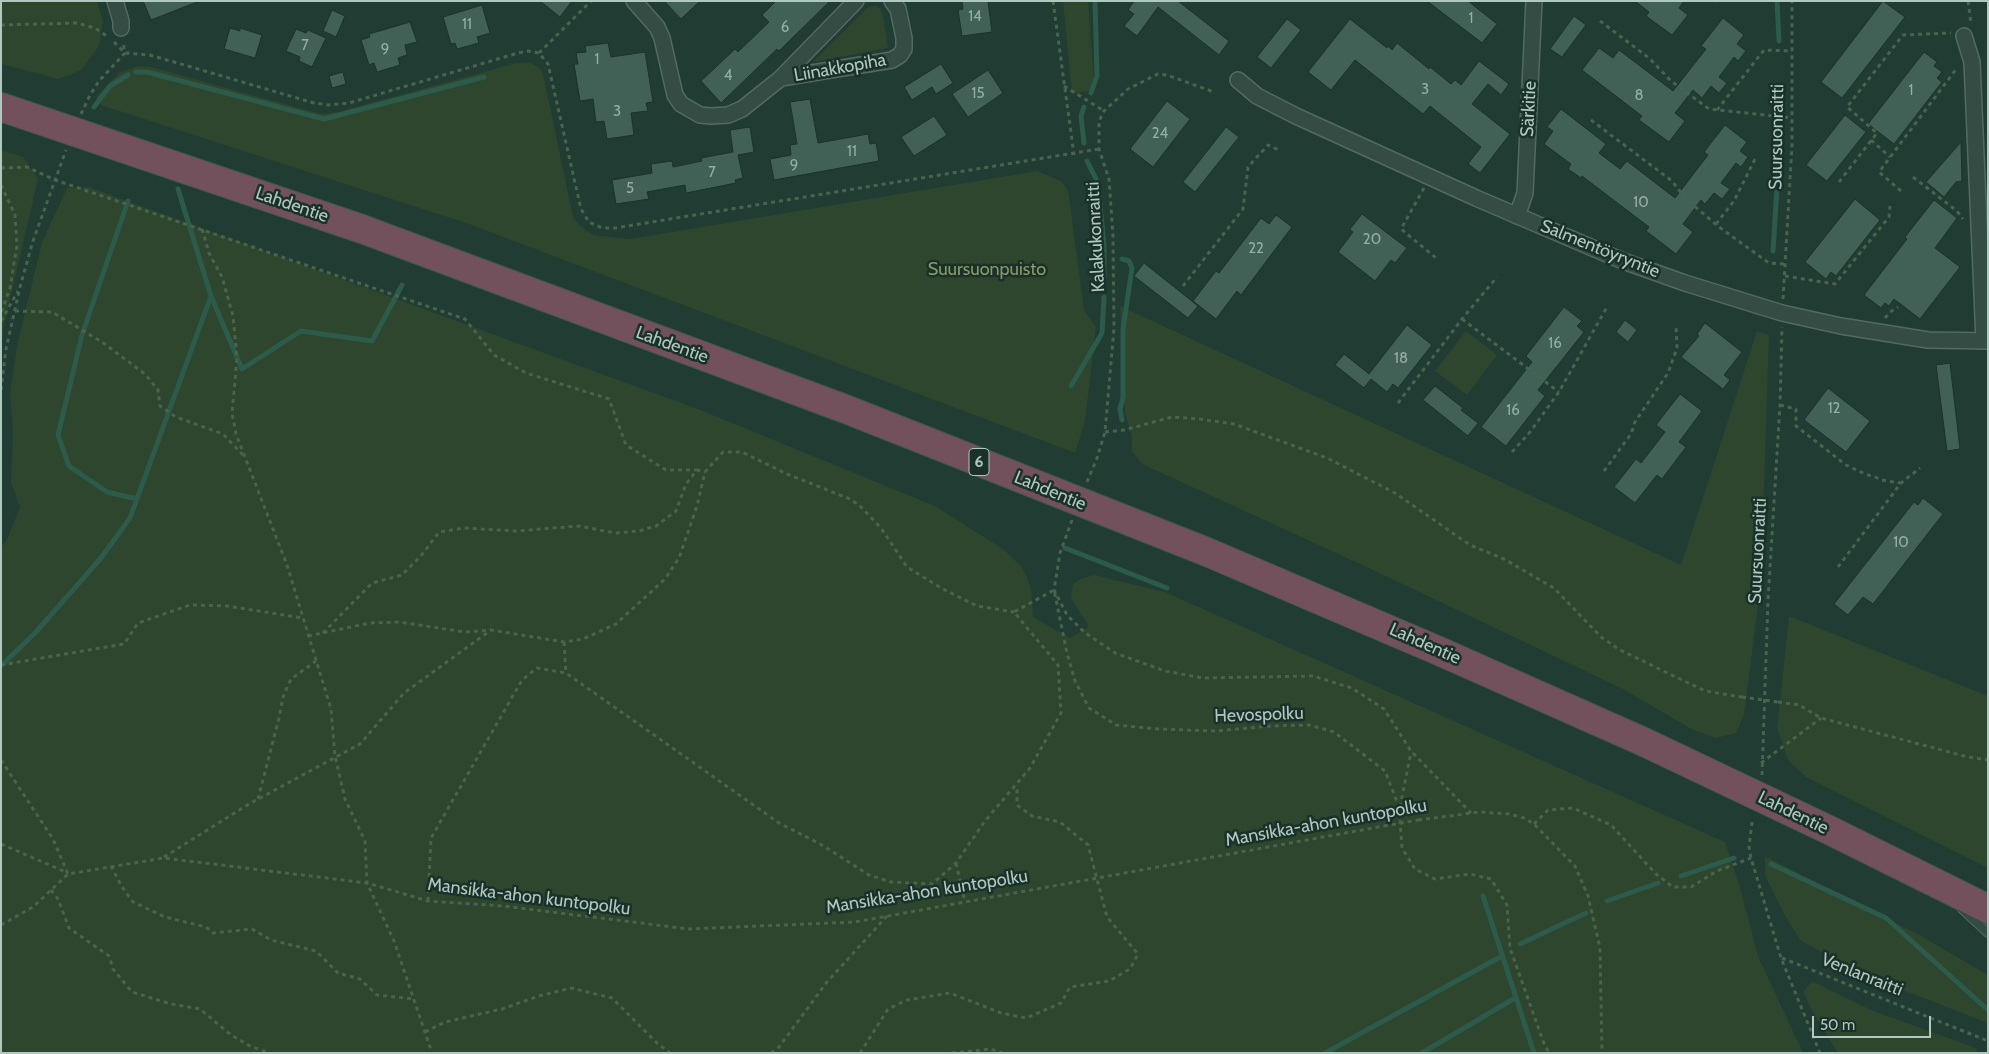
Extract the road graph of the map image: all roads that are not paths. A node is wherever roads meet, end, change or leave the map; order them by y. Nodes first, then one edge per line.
1 (115, 1) edge
2 (634, 1) edge
3 (856, 1) edge
4 (892, 1) edge
5 (1534, 1) edge
6 (121, 28) road end
7 (1966, 42) road end
8 (781, 78) junction
9 (1238, 80) dead end
10 (1, 107) edge
11 (1517, 216) junction
12 (1986, 341) edge
13 (1932, 881) junction
14 (1988, 909) edge
15 (1988, 933) edge

1 - 6 street
2 - 8 street, Liinakkopiha
3 - 8 street, Liinakkopiha
4 - 8 street, Liinakkopiha
5 - 11 street, Särkitie
7 - 12 street
9 - 11 street, Salmentöyryntie
10 - 13 highway, Lahdentie / 6
11 - 12 street, Salmentöyryntie
13 - 14 highway, Lahdentie / 6
13 - 15 lane

